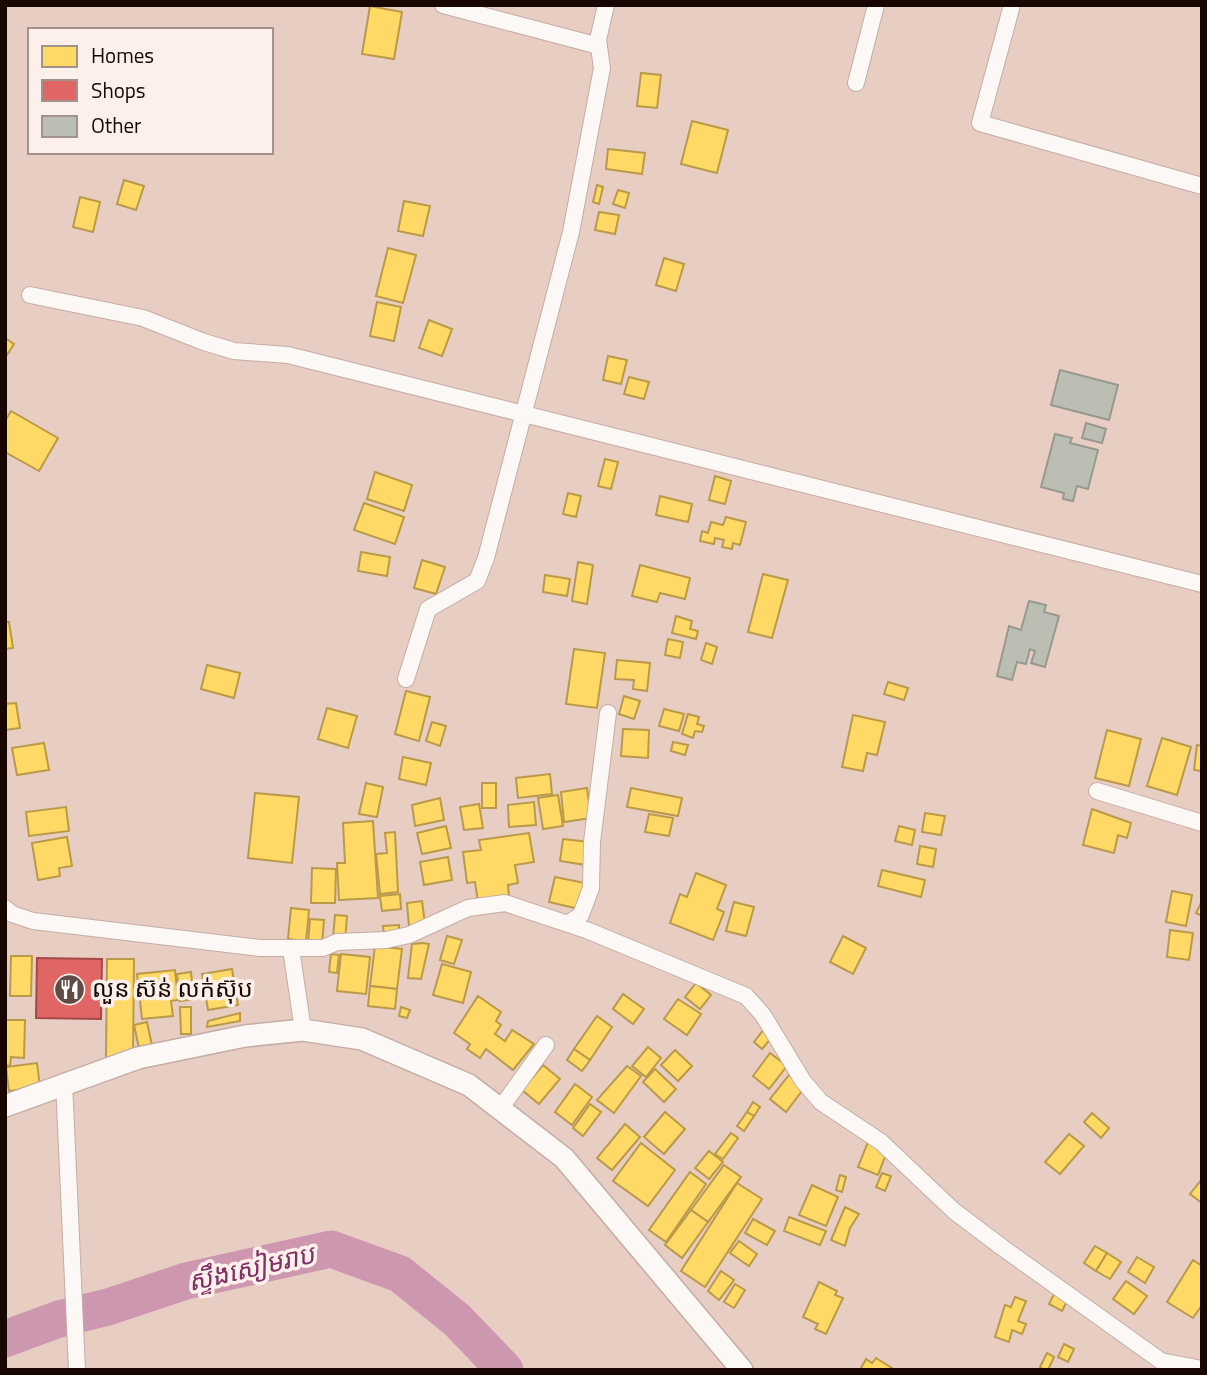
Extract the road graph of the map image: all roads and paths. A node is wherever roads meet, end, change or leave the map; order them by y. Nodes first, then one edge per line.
1 (443, 5) edge
2 (606, 5) edge
3 (876, 5) edge
4 (1012, 5) edge
5 (599, 46) junction
6 (856, 83) dead end
7 (1202, 186) edge
8 (30, 295) dead end
9 (524, 417) junction
10 (1202, 584) edge
11 (406, 679) dead end
12 (608, 713) dead end
13 (1097, 791) dead end
14 (1202, 823) edge
15 (5, 908) edge
16 (569, 923) junction
17 (291, 949) junction
18 (303, 1030) junction
19 (546, 1045) dead end
20 (64, 1082) junction
21 (5, 1106) edge
22 (500, 1109) junction
23 (76, 1362) edge
24 (1202, 1369) edge
25 (742, 1370) edge

1 - 5 street
2 - 5 street
3 - 6 street
4 - 7 street
5 - 9 street
8 - 9 street
9 - 10 street
9 - 11 street
12 - 16 street
13 - 14 street
15 - 17 street
16 - 17 street
16 - 24 street
17 - 18 street
18 - 20 street
18 - 22 street
19 - 22 street
20 - 21 street
20 - 23 street
22 - 25 street

